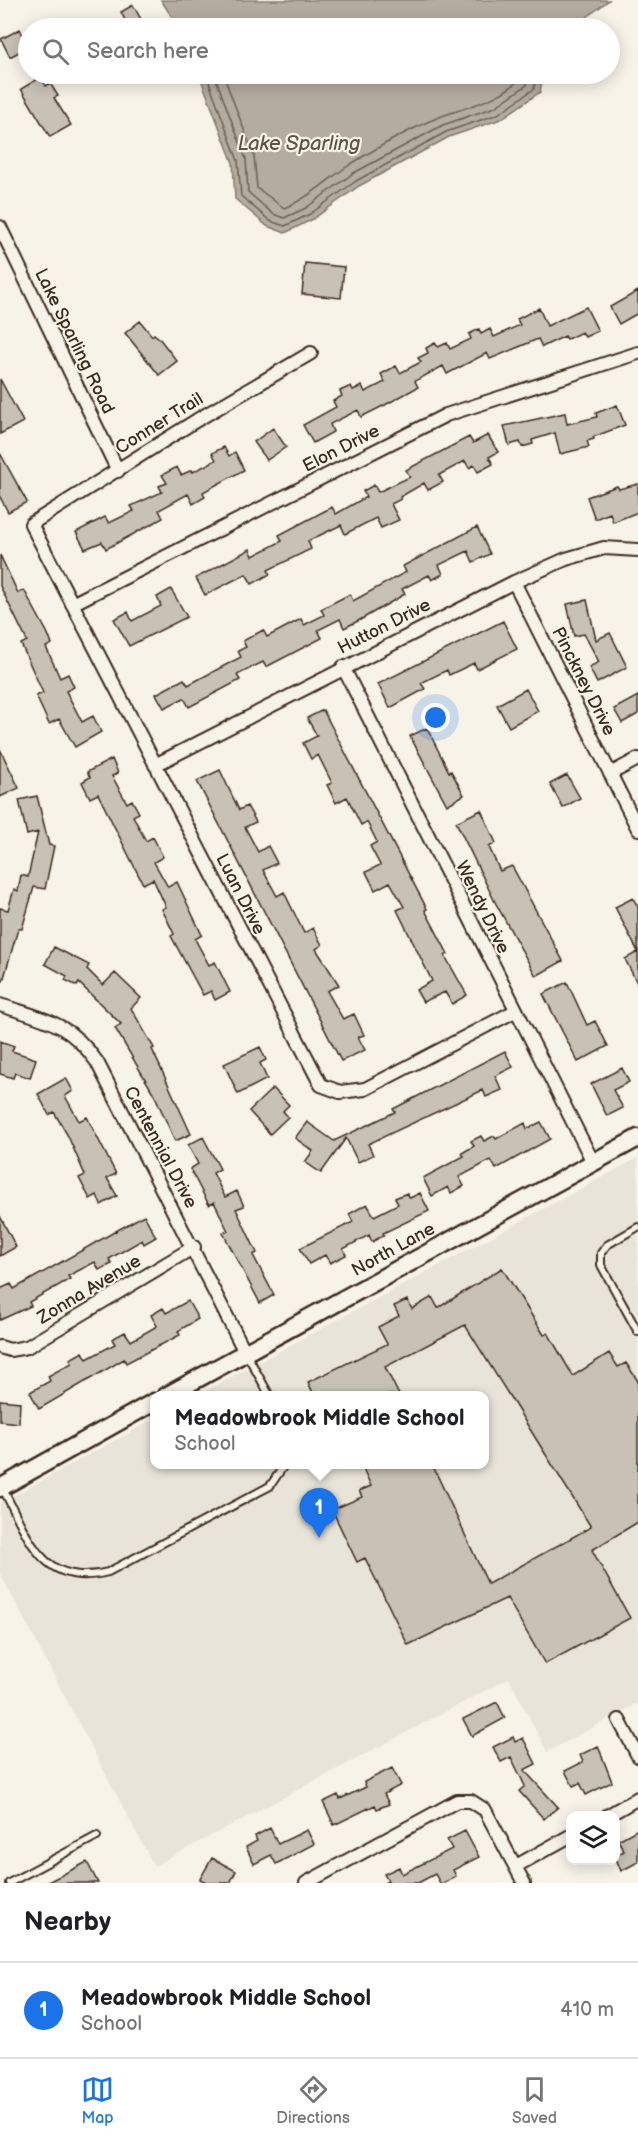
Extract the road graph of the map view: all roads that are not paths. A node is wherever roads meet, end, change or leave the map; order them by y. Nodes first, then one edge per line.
1 (0, 227) edge
2 (311, 353) dead end
3 (638, 353) edge
4 (118, 471) junction
5 (32, 528) joint
6 (638, 550) edge
7 (514, 582) junction
8 (72, 604) junction
9 (343, 667) junction
10 (638, 759) edge
11 (155, 765) junction
12 (610, 774) junction
13 (638, 829) edge
14 (0, 1005) edge
15 (515, 1011) junction
16 (638, 1138) edge
17 (593, 1162) junction
18 (638, 1227) edge
19 (194, 1247) junction
20 (638, 1332) edge
21 (0, 1347) edge
22 (245, 1352) junction
23 (173, 1391) edge
24 (268, 1391) edge
25 (150, 1404) edge
26 (282, 1469) edge
27 (1, 1487) edge
28 (619, 1719) dead end
29 (638, 1756) edge
30 (638, 1798) edge
31 (614, 1811) edge
32 (98, 1836) dead end
33 (566, 1838) edge
34 (516, 1866) junction
35 (9, 1883) edge
36 (306, 1883) edge
37 (524, 1883) edge

1 - 4 street, Lake Sparling Road
2 - 4 street, Conner Trail
3 - 8 street, Elon Drive
4 - 5 street, Conner Trail
5 - 8 street, Luan Drive
6 - 7 street, Hutton Drive
7 - 9 street, Hutton Drive
7 - 12 street, Pinckney Drive
8 - 11 street, Luan Drive
9 - 11 street, Hutton Drive
9 - 15 street, Wendy Drive
10 - 12 street
11 - 15 street, Luan Drive
12 - 13 street, Pinckney Drive
14 - 19 street, Centennial Drive
15 - 17 street, Wendy Drive
16 - 17 street, North Lane
17 - 22 street, North Lane
18 - 20 lane
19 - 21 street, Zonna Avenue
19 - 22 street, Centennial Drive
22 - 23 street, North Lane
22 - 24 lane
25 - 27 street
26 - 27 lane
28 - 29 street
30 - 31 street
32 - 35 lane
33 - 34 street
34 - 36 street
34 - 37 street

